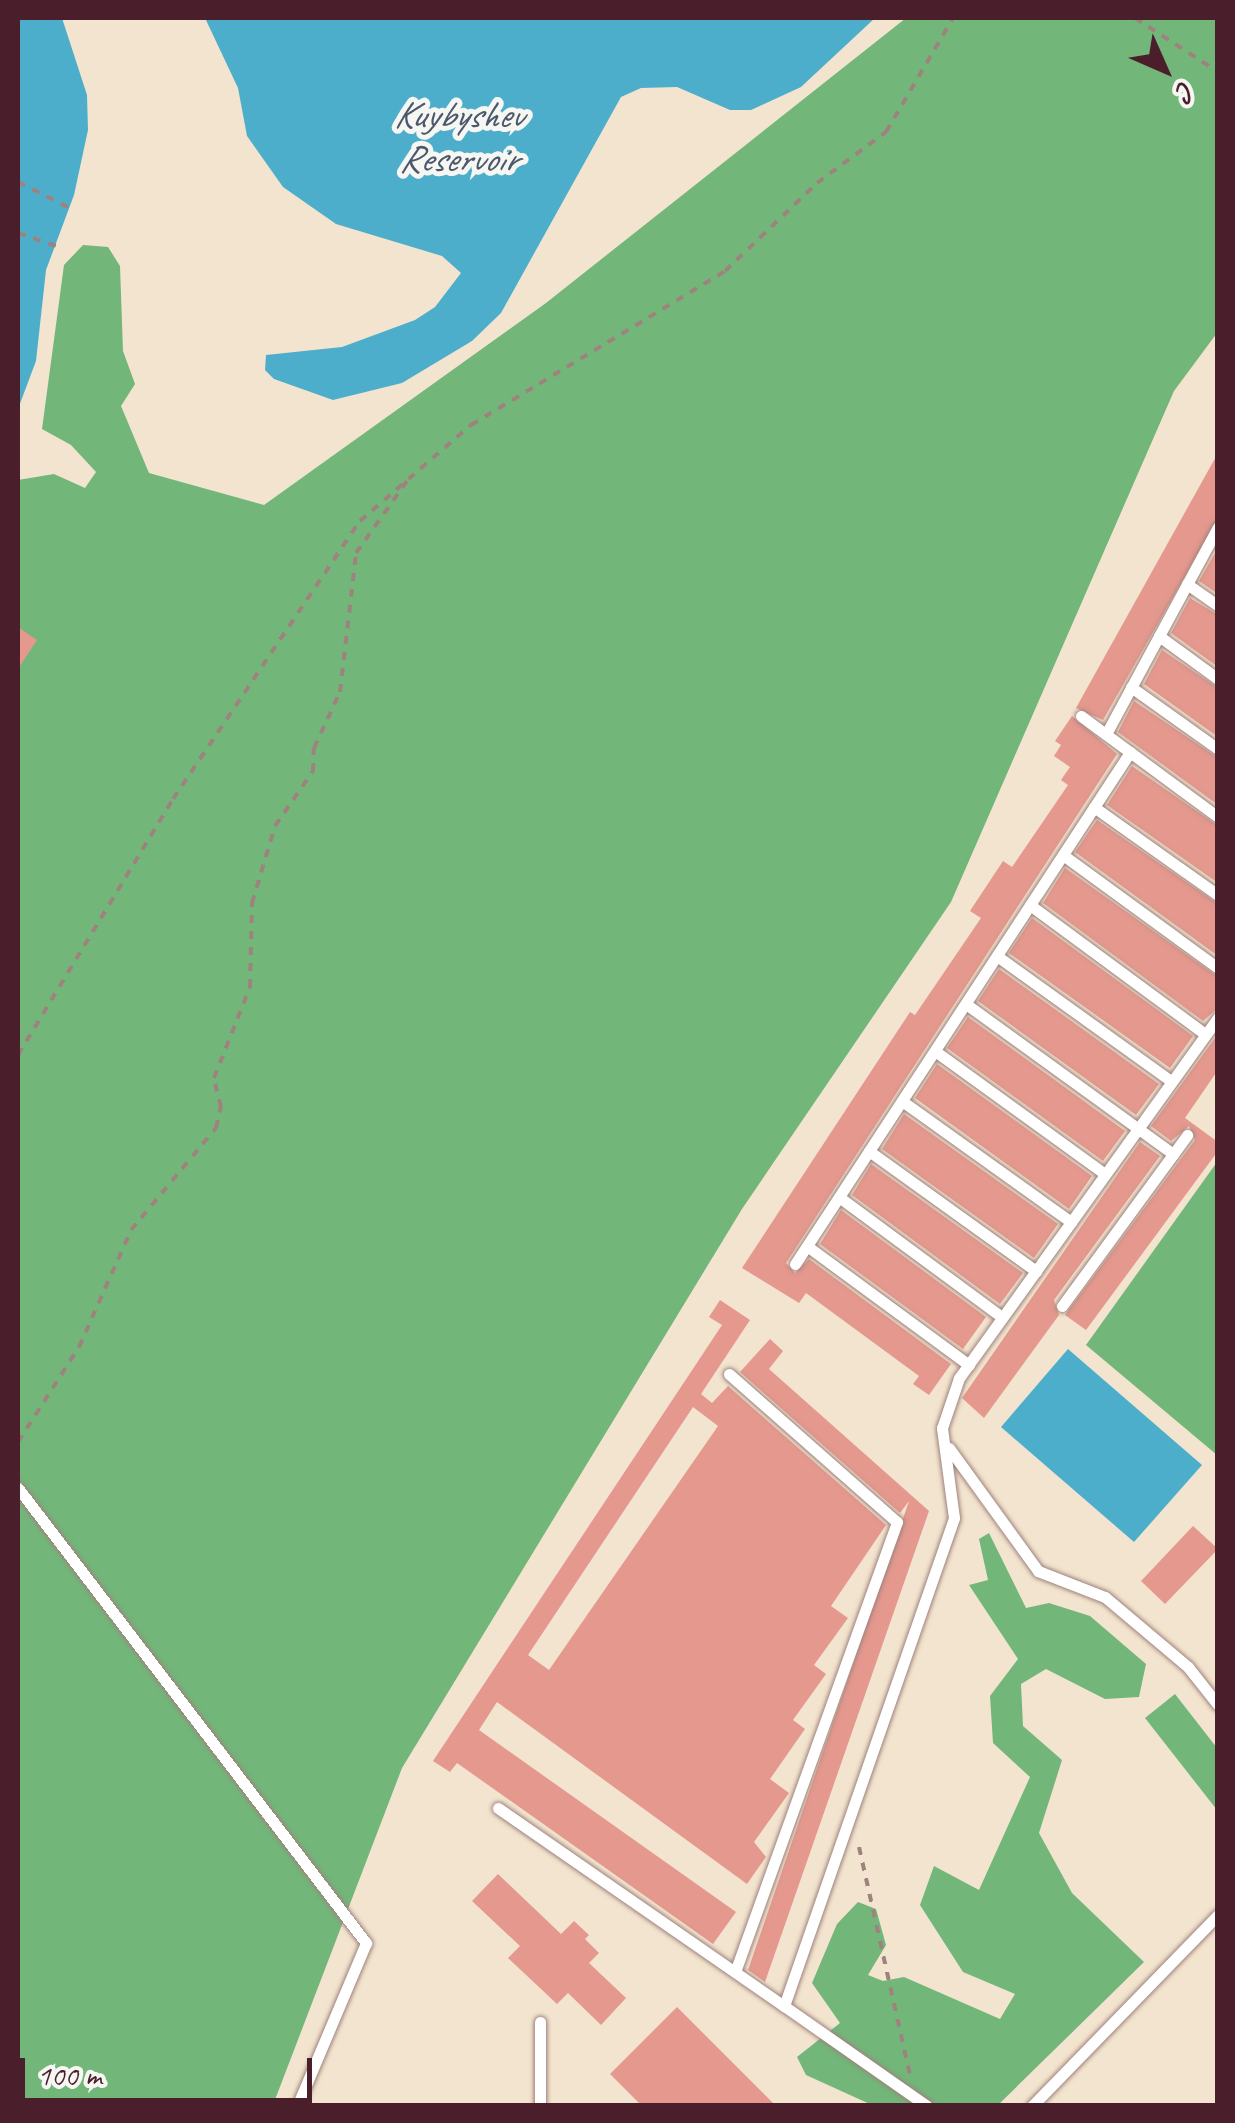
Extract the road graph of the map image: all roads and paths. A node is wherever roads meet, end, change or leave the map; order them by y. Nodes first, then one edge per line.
1 (952, 18) edge
2 (1135, 18) edge
3 (1218, 72) edge
4 (18, 182) edge
5 (70, 208) dead end
6 (18, 233) edge
7 (56, 246) dead end
8 (410, 476) junction
9 (1217, 530) edge
10 (1187, 584) junction
11 (1218, 606) edge
12 (1159, 636) junction
13 (1218, 678) edge
14 (1132, 686) junction
15 (1081, 716) dead end
16 (1106, 734) junction
17 (1218, 749) edge
18 (1130, 752) junction
19 (1094, 807) junction
20 (1218, 817) edge
21 (1063, 855) junction
22 (1218, 895) edge
23 (1030, 906) junction
24 (997, 956) junction
25 (1218, 968) edge
26 (966, 1004) junction
27 (1218, 1016) edge
28 (1205, 1034) junction
29 (935, 1050) junction
30 (18, 1056) edge
31 (1171, 1081) junction
32 (902, 1101) junction
33 (1138, 1128) junction
34 (1187, 1135) dead end
35 (870, 1151) junction
36 (1172, 1154) junction
37 (1105, 1174) junction
38 (839, 1197) junction
39 (1071, 1222) junction
40 (807, 1246) junction
41 (795, 1264) dead end
42 (1036, 1271) junction
43 (1062, 1306) dead end
44 (1002, 1318) junction
45 (969, 1364) junction
46 (729, 1374) dead end
47 (18, 1442) edge
48 (949, 1448) junction
49 (18, 1488) edge
50 (1218, 1706) edge
51 (498, 1808) dead end
52 (860, 1847) dead end
53 (1218, 1916) edge
54 (735, 1972) junction
55 (784, 2006) junction
56 (540, 2022) dead end
57 (914, 2093) junction
58 (298, 2106) edge
59 (540, 2106) edge
60 (927, 2106) edge
61 (1032, 2106) edge

1 - 8 path
2 - 3 path
4 - 5 path
6 - 7 path
8 - 30 path
8 - 47 path
9 - 10 lane
10 - 11 lane
10 - 12 lane
12 - 13 lane
12 - 14 lane
14 - 16 lane
14 - 17 lane
15 - 16 lane
16 - 18 lane
18 - 19 lane
18 - 20 lane
19 - 21 lane
19 - 22 lane
21 - 23 lane
21 - 25 lane
23 - 24 lane
23 - 28 lane
24 - 26 lane
24 - 31 lane
26 - 29 lane
26 - 33 lane
27 - 28 lane
28 - 31 lane
29 - 32 lane
29 - 37 lane
31 - 33 lane
32 - 35 lane
32 - 39 lane
33 - 36 lane
33 - 37 lane
34 - 36 lane
35 - 38 lane
35 - 42 lane
36 - 43 lane
37 - 39 lane
38 - 40 lane
38 - 44 lane
39 - 42 lane
40 - 41 lane
40 - 45 lane
42 - 44 lane
44 - 45 lane
45 - 48 lane
46 - 54 lane
48 - 50 lane
48 - 55 lane
49 - 58 lane
51 - 54 lane
52 - 57 path
53 - 61 lane
54 - 55 lane
55 - 57 lane
56 - 59 lane
57 - 60 lane

